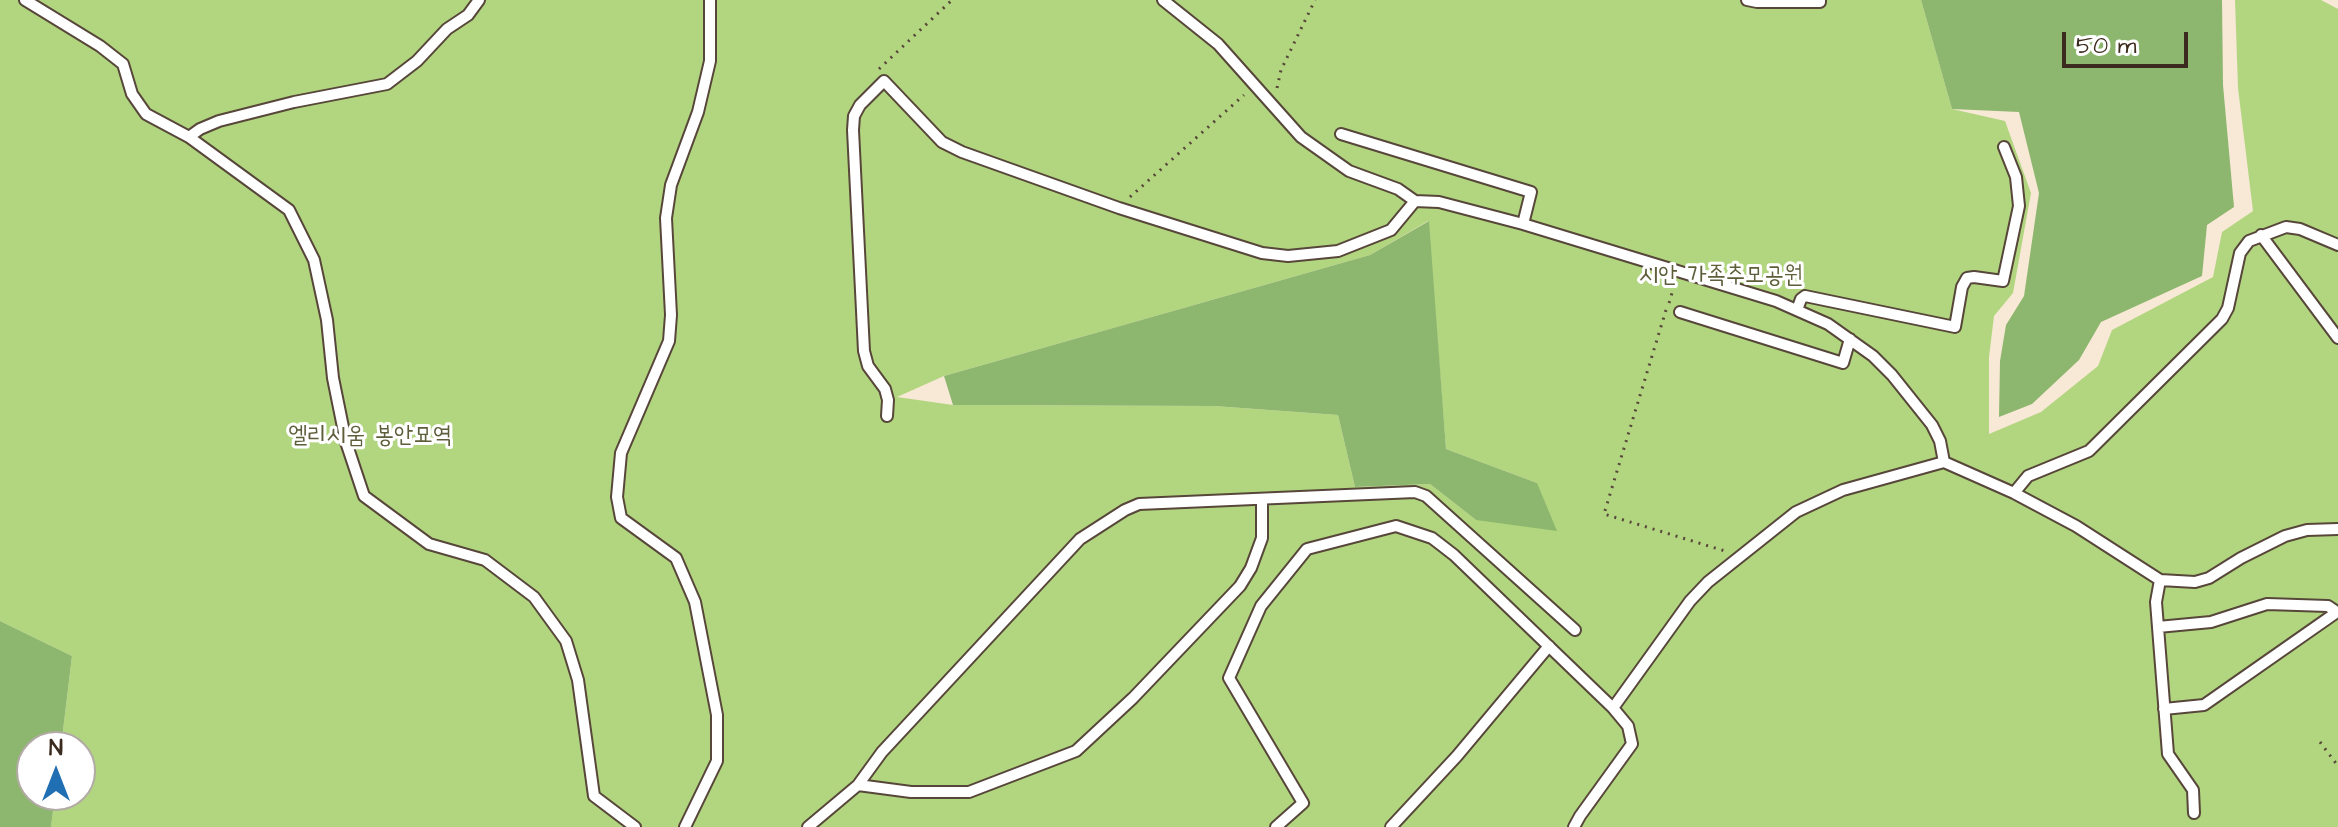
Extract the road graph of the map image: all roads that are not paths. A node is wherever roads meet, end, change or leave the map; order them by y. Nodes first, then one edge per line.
1 (25, 0) edge
2 (479, 0) edge
3 (710, 0) edge
4 (1747, 0) edge
5 (1820, 0) edge
6 (1165, 1) edge
7 (1341, 134) dead end
8 (189, 137) junction
9 (2004, 147) dead end
10 (1415, 201) junction
11 (1523, 224) junction
12 (2261, 235) junction
13 (2338, 245) edge
14 (1797, 310) junction
15 (1680, 312) dead end
16 (2338, 338) edge
17 (1850, 339) junction
18 (887, 416) dead end
19 (1944, 462) junction
20 (2014, 493) junction
21 (1262, 500) junction
22 (2338, 529) edge
23 (2160, 580) junction
24 (2158, 627) junction
25 (1575, 630) dead end
26 (1549, 646) junction
27 (1613, 708) junction
28 (2164, 709) junction
29 (858, 785) junction
30 (2194, 813) dead end
31 (635, 827) edge
32 (685, 827) edge
33 (808, 827) edge
34 (1276, 827) edge
35 (1391, 827) edge
36 (1574, 827) edge

1 - 8 lane
2 - 8 lane
3 - 32 lane
4 - 5 lane
6 - 10 lane
7 - 11 lane
8 - 31 lane
9 - 14 lane
10 - 11 lane
10 - 18 lane
11 - 14 lane
12 - 13 lane
12 - 16 lane
12 - 20 lane
14 - 17 lane
15 - 17 lane
17 - 19 lane
19 - 20 lane
19 - 27 lane
20 - 23 lane
21 - 25 lane
21 - 29 lane
21 - 29 lane
22 - 23 lane
23 - 24 lane
24 - 28 lane
24 - 28 lane
26 - 27 lane
26 - 34 lane
26 - 35 lane
27 - 36 lane
28 - 30 lane
29 - 33 lane

